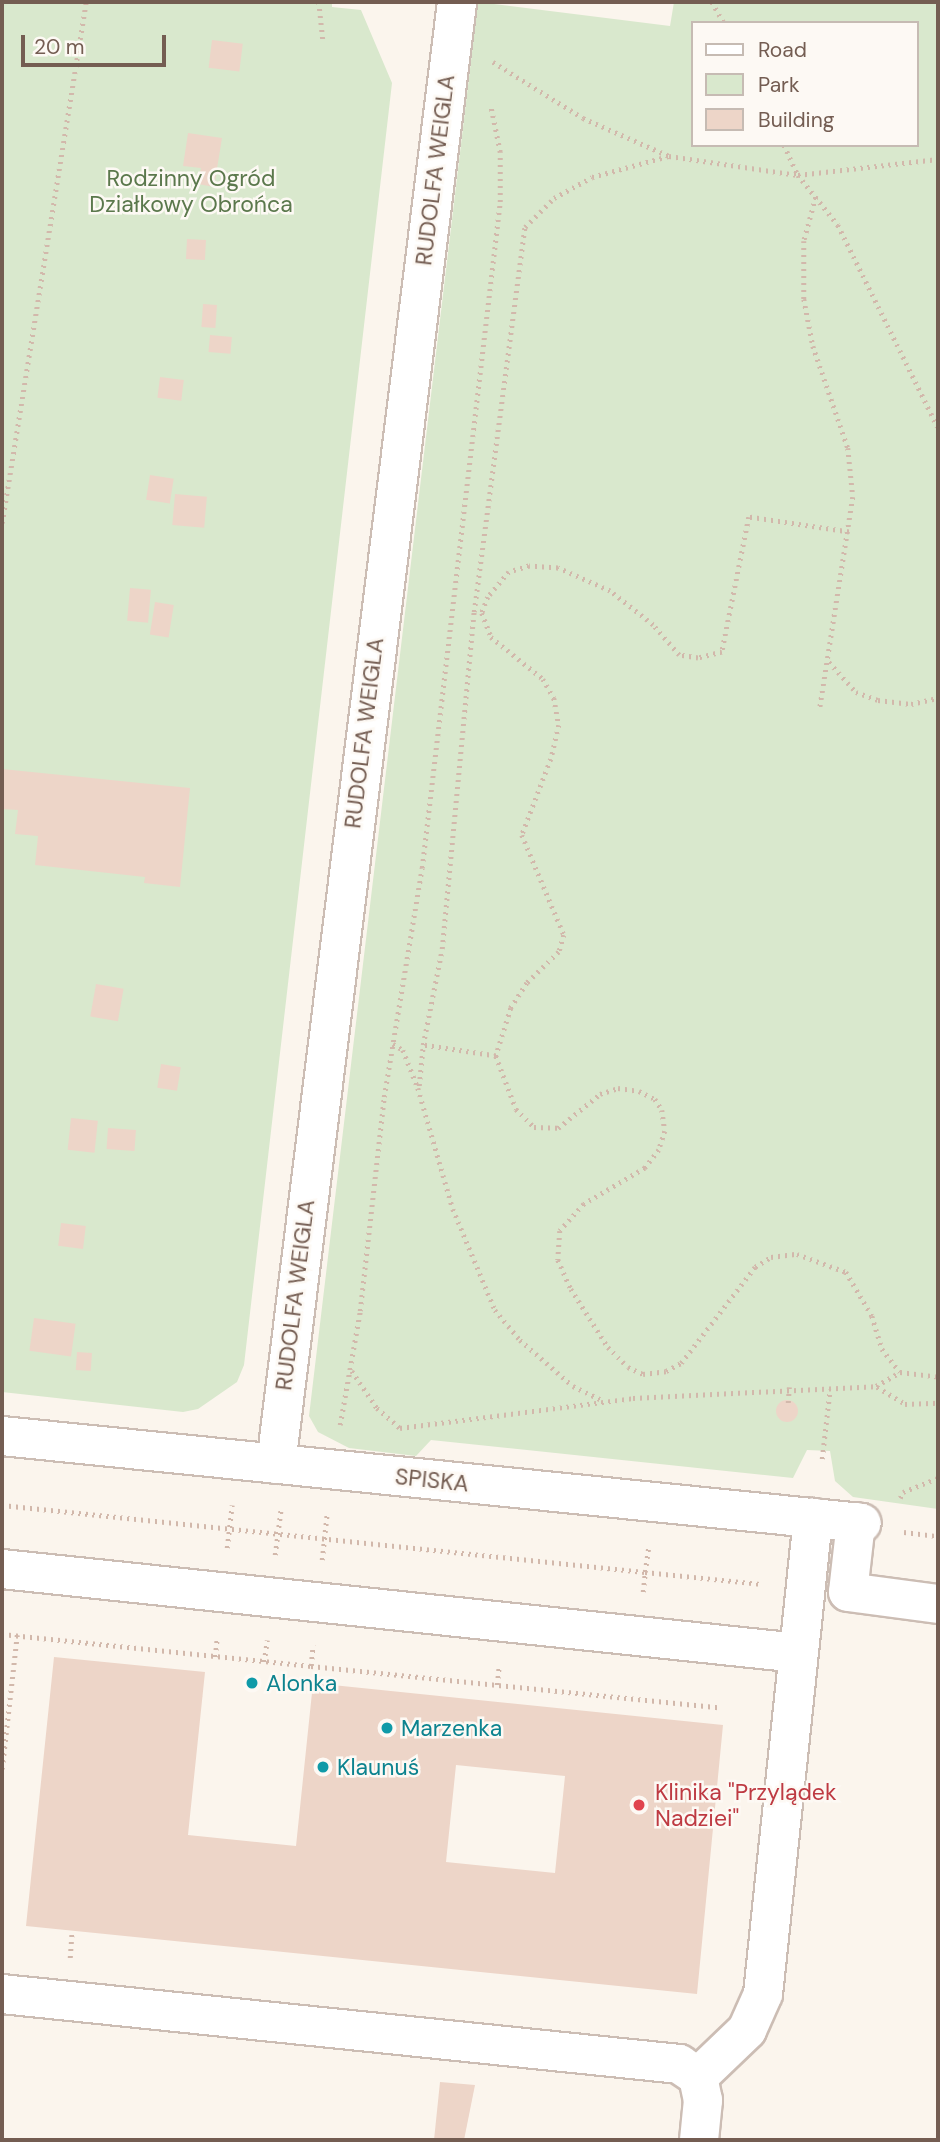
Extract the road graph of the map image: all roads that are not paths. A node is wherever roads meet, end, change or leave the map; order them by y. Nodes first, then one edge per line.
1 (457, 2) edge
2 (2, 1436) edge
3 (276, 1464) junction
4 (813, 1518) junction
5 (2, 1569) edge
6 (938, 1604) edge
7 (797, 1653) junction
8 (2, 1994) edge
9 (698, 2077) junction
10 (699, 2140) edge

1 - 3 street, RUDOLFA WEIGLA
2 - 3 street, SPISKA
3 - 4 street, SPISKA
4 - 6 street, SPISKA
4 - 7 street
5 - 7 street
7 - 9 street
8 - 9 street
9 - 10 street

